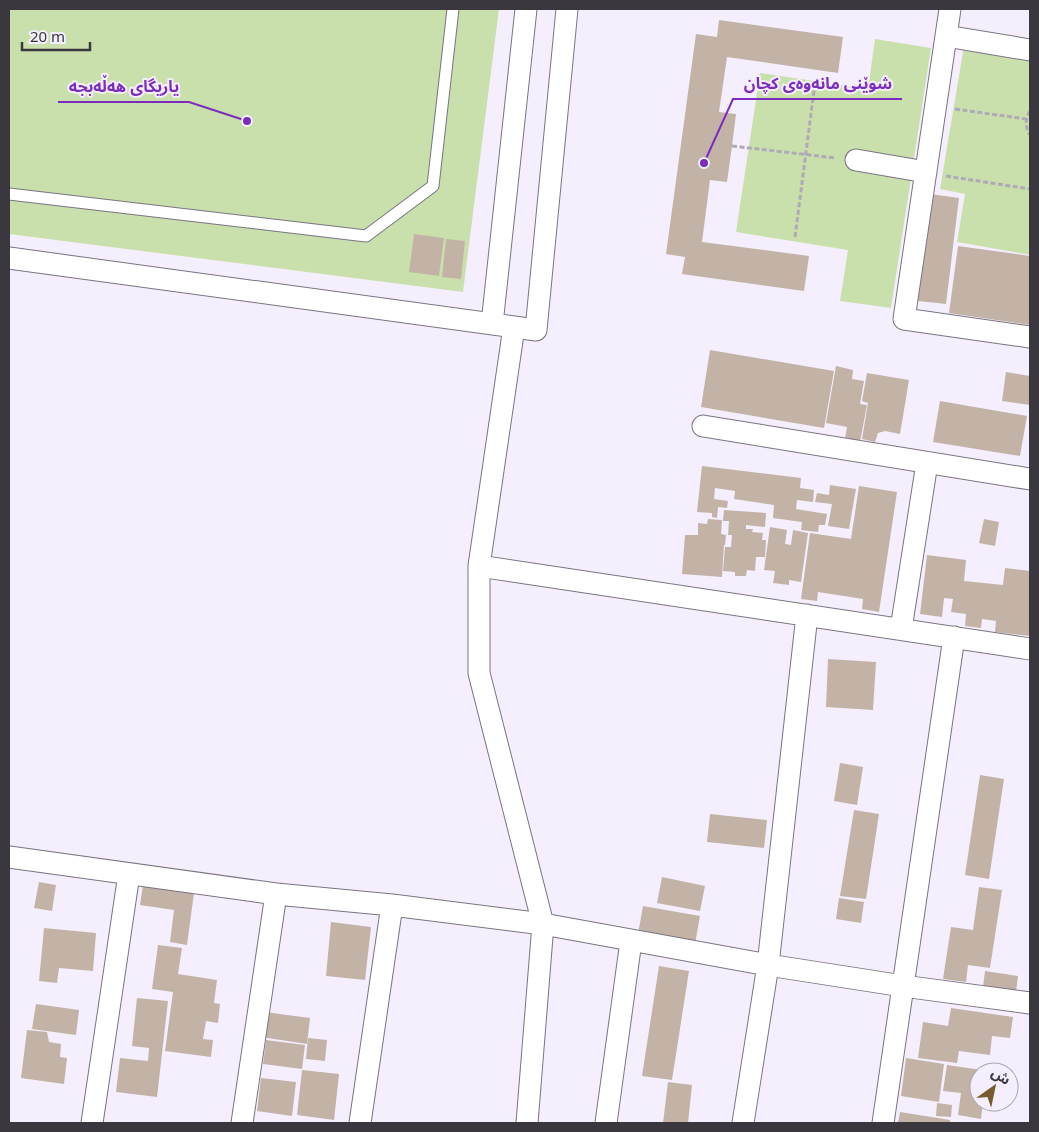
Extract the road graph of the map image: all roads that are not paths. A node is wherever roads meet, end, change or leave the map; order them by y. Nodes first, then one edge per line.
1 (453, 9) edge
2 (526, 9) edge
3 (567, 9) edge
4 (950, 9) edge
5 (946, 36) junction
6 (1030, 50) edge
7 (856, 160) road end
8 (926, 172) junction
9 (9, 194) edge
10 (9, 258) edge
11 (492, 324) junction
12 (514, 327) junction
13 (1030, 337) edge
14 (703, 426) dead end
15 (927, 463) junction
16 (1030, 479) edge
17 (479, 566) junction
18 (807, 615) junction
19 (901, 629) junction
20 (954, 637) junction
21 (1030, 648) edge
22 (9, 857) edge
23 (129, 874) junction
24 (276, 894) junction
25 (392, 906) junction
26 (543, 924) junction
27 (631, 941) junction
28 (768, 964) junction
29 (903, 986) junction
30 (1030, 1003) edge
31 (92, 1123) edge
32 (242, 1123) edge
33 (360, 1123) edge
34 (527, 1123) edge
35 (606, 1123) edge
36 (743, 1123) edge
37 (883, 1123) edge

1 - 9 lane
2 - 11 street
3 - 12 street
4 - 5 street
5 - 6 street
5 - 8 street
7 - 8 street
8 - 13 street
10 - 11 street
11 - 12 street
12 - 17 street
14 - 15 street
15 - 16 street
15 - 19 street
17 - 18 street
17 - 26 street
18 - 19 street
18 - 28 street
19 - 20 street
20 - 21 street
20 - 29 street
22 - 23 street
23 - 24 street
23 - 31 street
24 - 25 street
24 - 32 street
25 - 26 street
25 - 33 street
26 - 27 street
26 - 34 street
27 - 28 street
27 - 35 street
28 - 29 street
28 - 36 street
29 - 30 street
29 - 37 street

